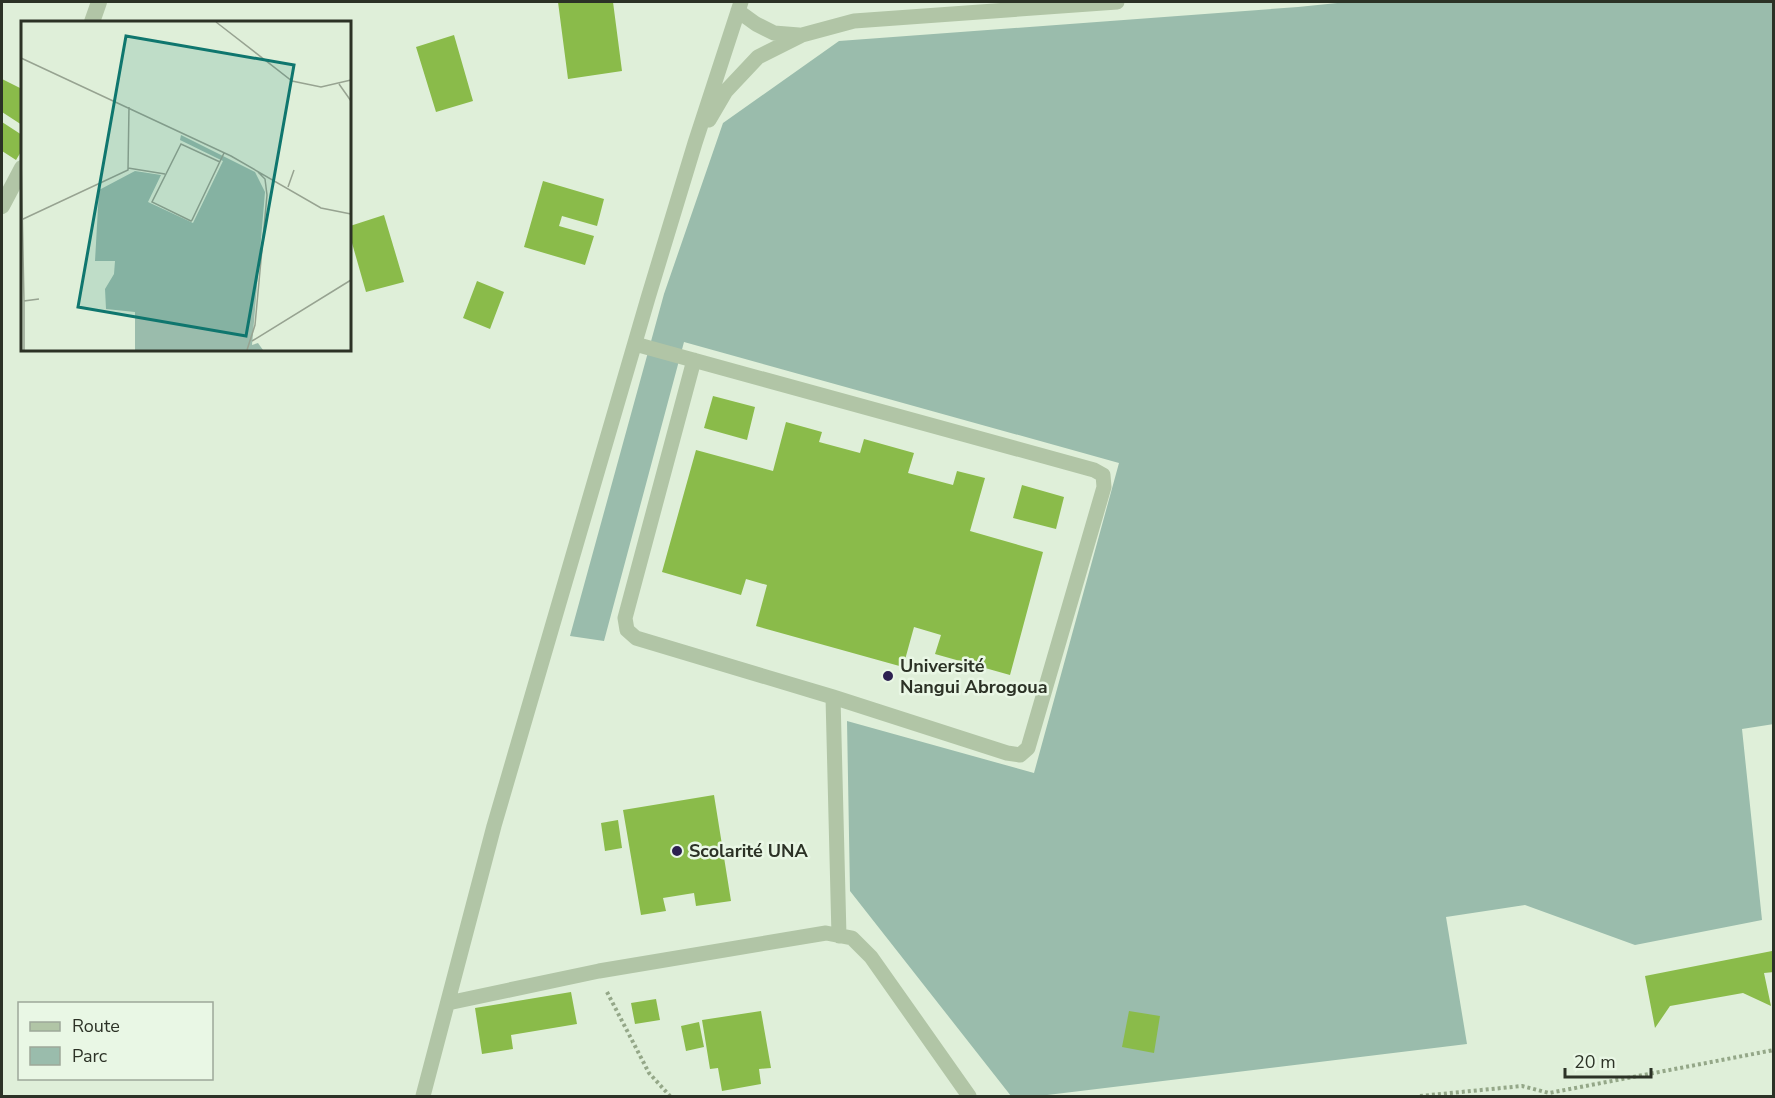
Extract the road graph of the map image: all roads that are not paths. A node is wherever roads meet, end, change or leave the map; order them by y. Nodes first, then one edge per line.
1 (99, 2) edge
2 (1117, 2) edge
3 (739, 6) edge
4 (92, 21) edge
5 (802, 35) junction
6 (695, 143) junction
7 (21, 170) edge
8 (2, 206) edge
9 (634, 344) junction
10 (694, 360) junction
11 (833, 697) junction
12 (839, 936) junction
13 (448, 1003) junction
14 (423, 1096) edge
15 (969, 1096) edge

1 - 4 street
2 - 5 lane
3 - 5 lane
3 - 6 lane
5 - 6 lane
6 - 9 lane
7 - 8 street
9 - 10 lane
9 - 13 lane
10 - 11 lane
10 - 11 lane
11 - 12 lane
12 - 13 lane
12 - 15 lane
13 - 14 lane

